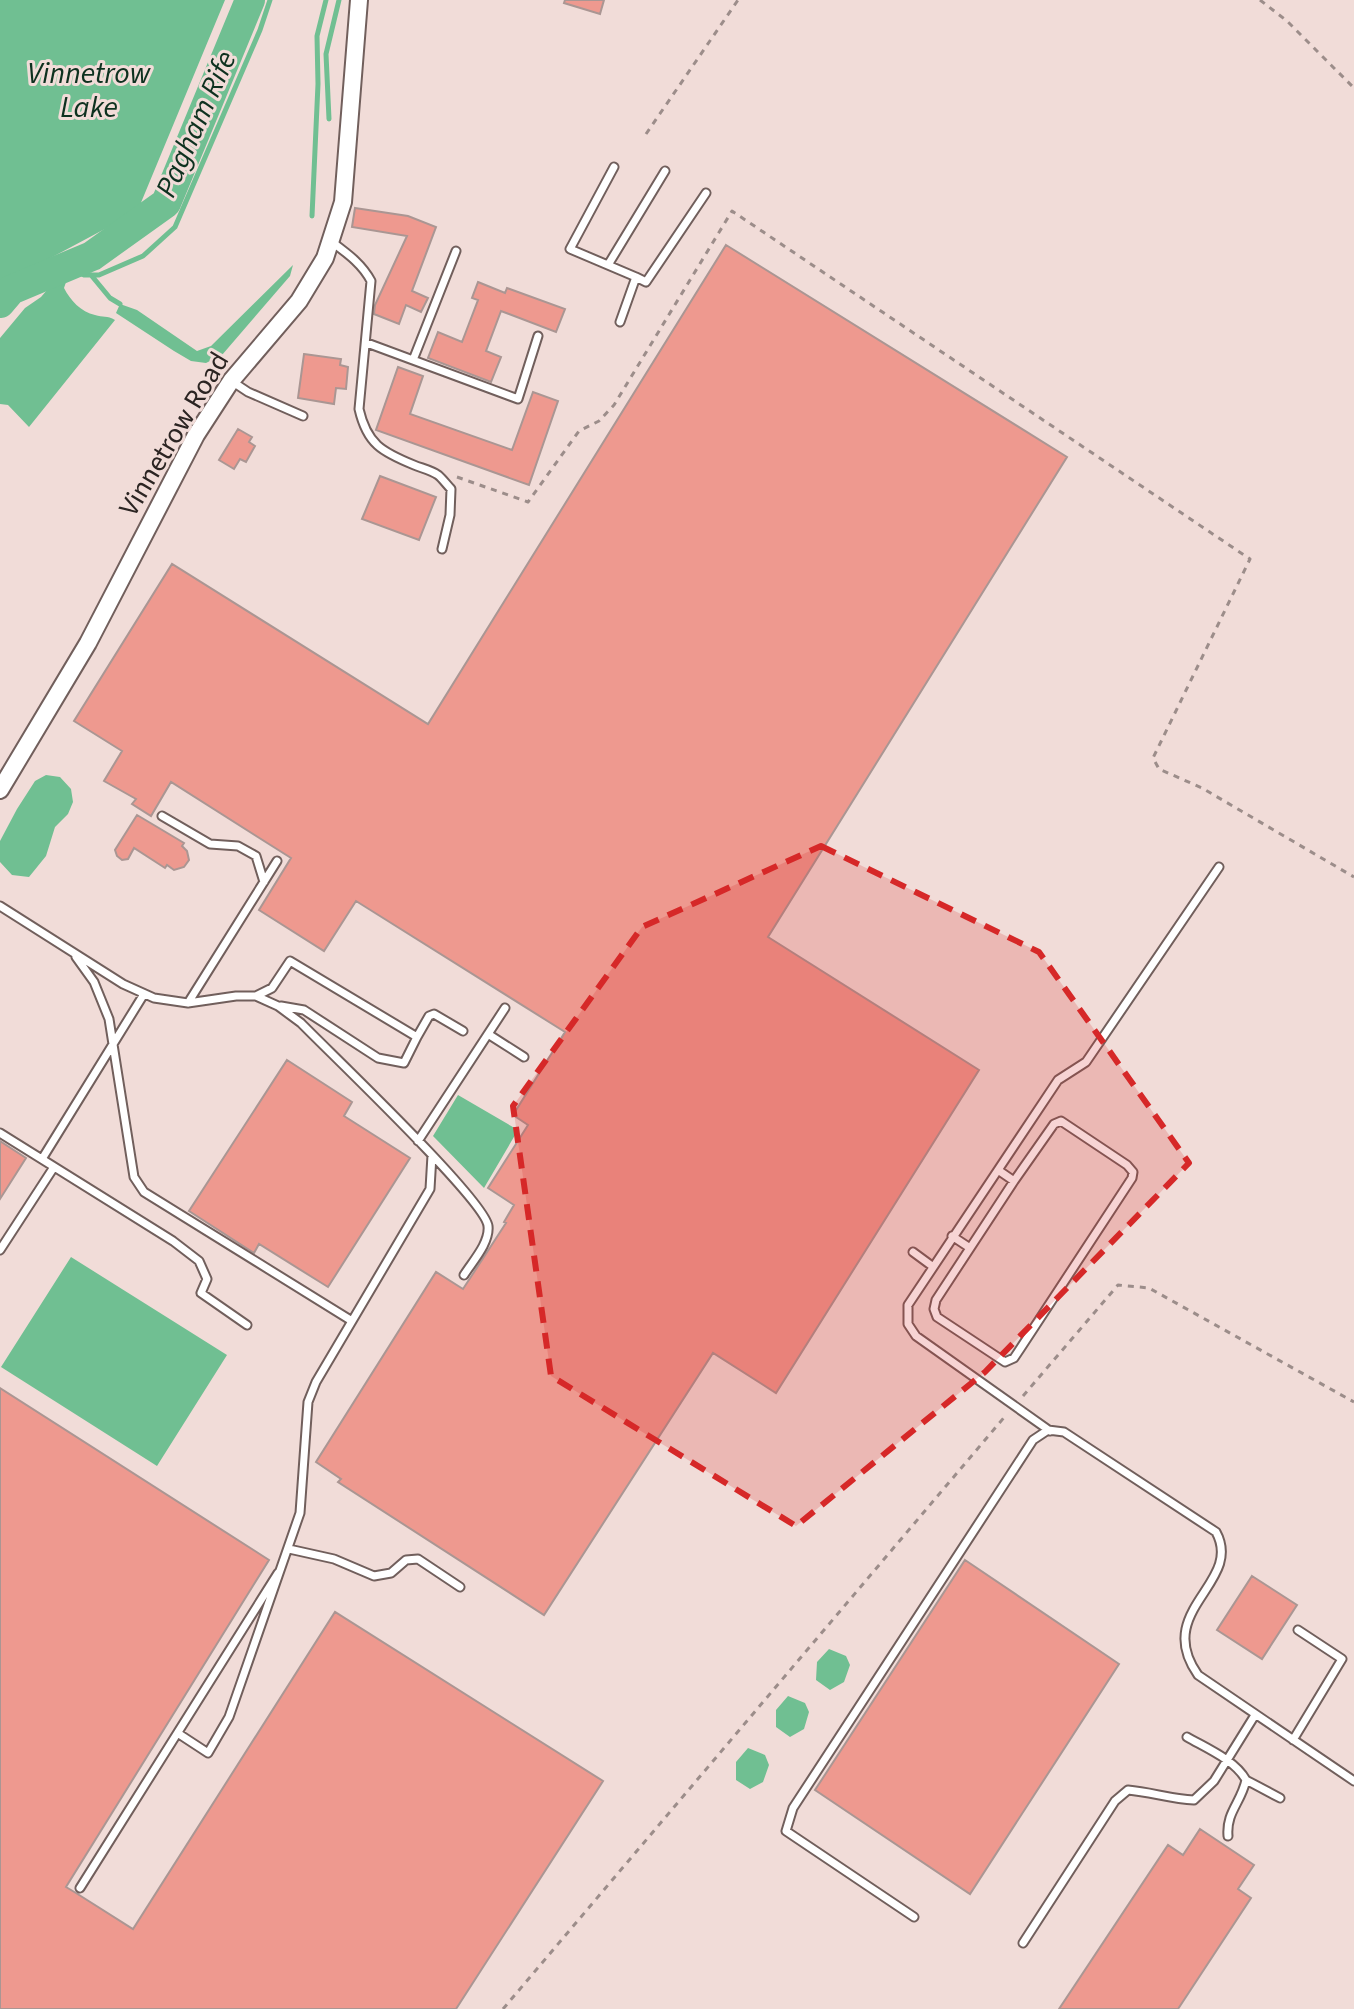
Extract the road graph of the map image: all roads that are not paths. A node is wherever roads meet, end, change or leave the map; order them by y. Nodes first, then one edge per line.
1 (359, 0) edge
2 (614, 167) dead end
3 (665, 171) dead end
4 (706, 193) dead end
5 (332, 242) junction
6 (456, 251) dead end
7 (608, 265) junction
8 (636, 277) junction
9 (620, 322) dead end
10 (538, 336) dead end
11 (367, 343) junction
12 (413, 360) junction
13 (231, 381) junction
14 (303, 416) dead end
15 (442, 549) dead end
16 (0, 790) edge
17 (162, 816) dead end
18 (277, 861) dead end
19 (1219, 867) dead end
20 (264, 882) junction
21 (0, 906) edge
22 (72, 952) junction
23 (144, 994) junction
24 (256, 996) junction
25 (188, 1003) junction
26 (278, 1006) junction
27 (505, 1008) dead end
28 (463, 1031) dead end
29 (488, 1034) junction
30 (417, 1037) junction
31 (113, 1042) junction
32 (524, 1057) dead end
33 (0, 1133) edge
34 (418, 1141) junction
35 (432, 1155) junction
36 (42, 1159) junction
37 (54, 1167) junction
38 (998, 1170) junction
39 (1014, 1181) junction
40 (952, 1236) junction
41 (970, 1248) junction
42 (0, 1250) edge
43 (913, 1252) dead end
44 (932, 1266) junction
45 (464, 1275) dead end
46 (352, 1321) junction
47 (247, 1325) dead end
48 (1050, 1431) junction
49 (289, 1549) junction
50 (285, 1561) junction
51 (460, 1587) dead end
52 (1298, 1630) dead end
53 (1255, 1715) junction
54 (179, 1734) junction
55 (1187, 1737) dead end
56 (1293, 1740) junction
57 (1226, 1761) junction
58 (1246, 1780) junction
59 (1354, 1781) edge
60 (1280, 1798) dead end
61 (1228, 1836) dead end
62 (80, 1888) dead end
63 (914, 1917) dead end
64 (1023, 1943) dead end

1 - 5 street, Vinnetrow Road
2 - 7 lane
3 - 7 lane
4 - 8 lane
5 - 11 lane
5 - 13 street, Vinnetrow Road
6 - 12 lane
7 - 8 lane
8 - 9 lane
10 - 12 lane
11 - 12 lane
11 - 15 lane
13 - 14 lane
13 - 16 street, Vinnetrow Road
17 - 20 lane
18 - 20 lane
19 - 38 lane
20 - 25 lane
21 - 22 lane
22 - 23 lane
22 - 31 lane
23 - 25 lane
23 - 31 lane
24 - 25 lane
24 - 26 lane
24 - 30 lane
26 - 30 lane
26 - 34 lane
27 - 29 lane
28 - 30 lane
29 - 32 lane
29 - 34 lane
31 - 36 lane
31 - 46 lane
33 - 36 lane
34 - 35 lane
35 - 45 lane
35 - 46 lane
36 - 37 lane
37 - 42 lane
37 - 47 lane
38 - 39 lane
38 - 40 lane
39 - 41 lane
39 - 41 lane
40 - 41 lane
40 - 44 lane
43 - 44 lane
44 - 48 lane
46 - 49 lane
48 - 53 lane
48 - 63 lane
49 - 50 lane
49 - 51 lane
50 - 54 lane
50 - 54 lane
52 - 56 lane
53 - 56 lane
53 - 57 lane
54 - 62 lane
55 - 57 lane
56 - 59 lane
57 - 58 lane
57 - 64 lane
58 - 60 lane
58 - 61 lane

